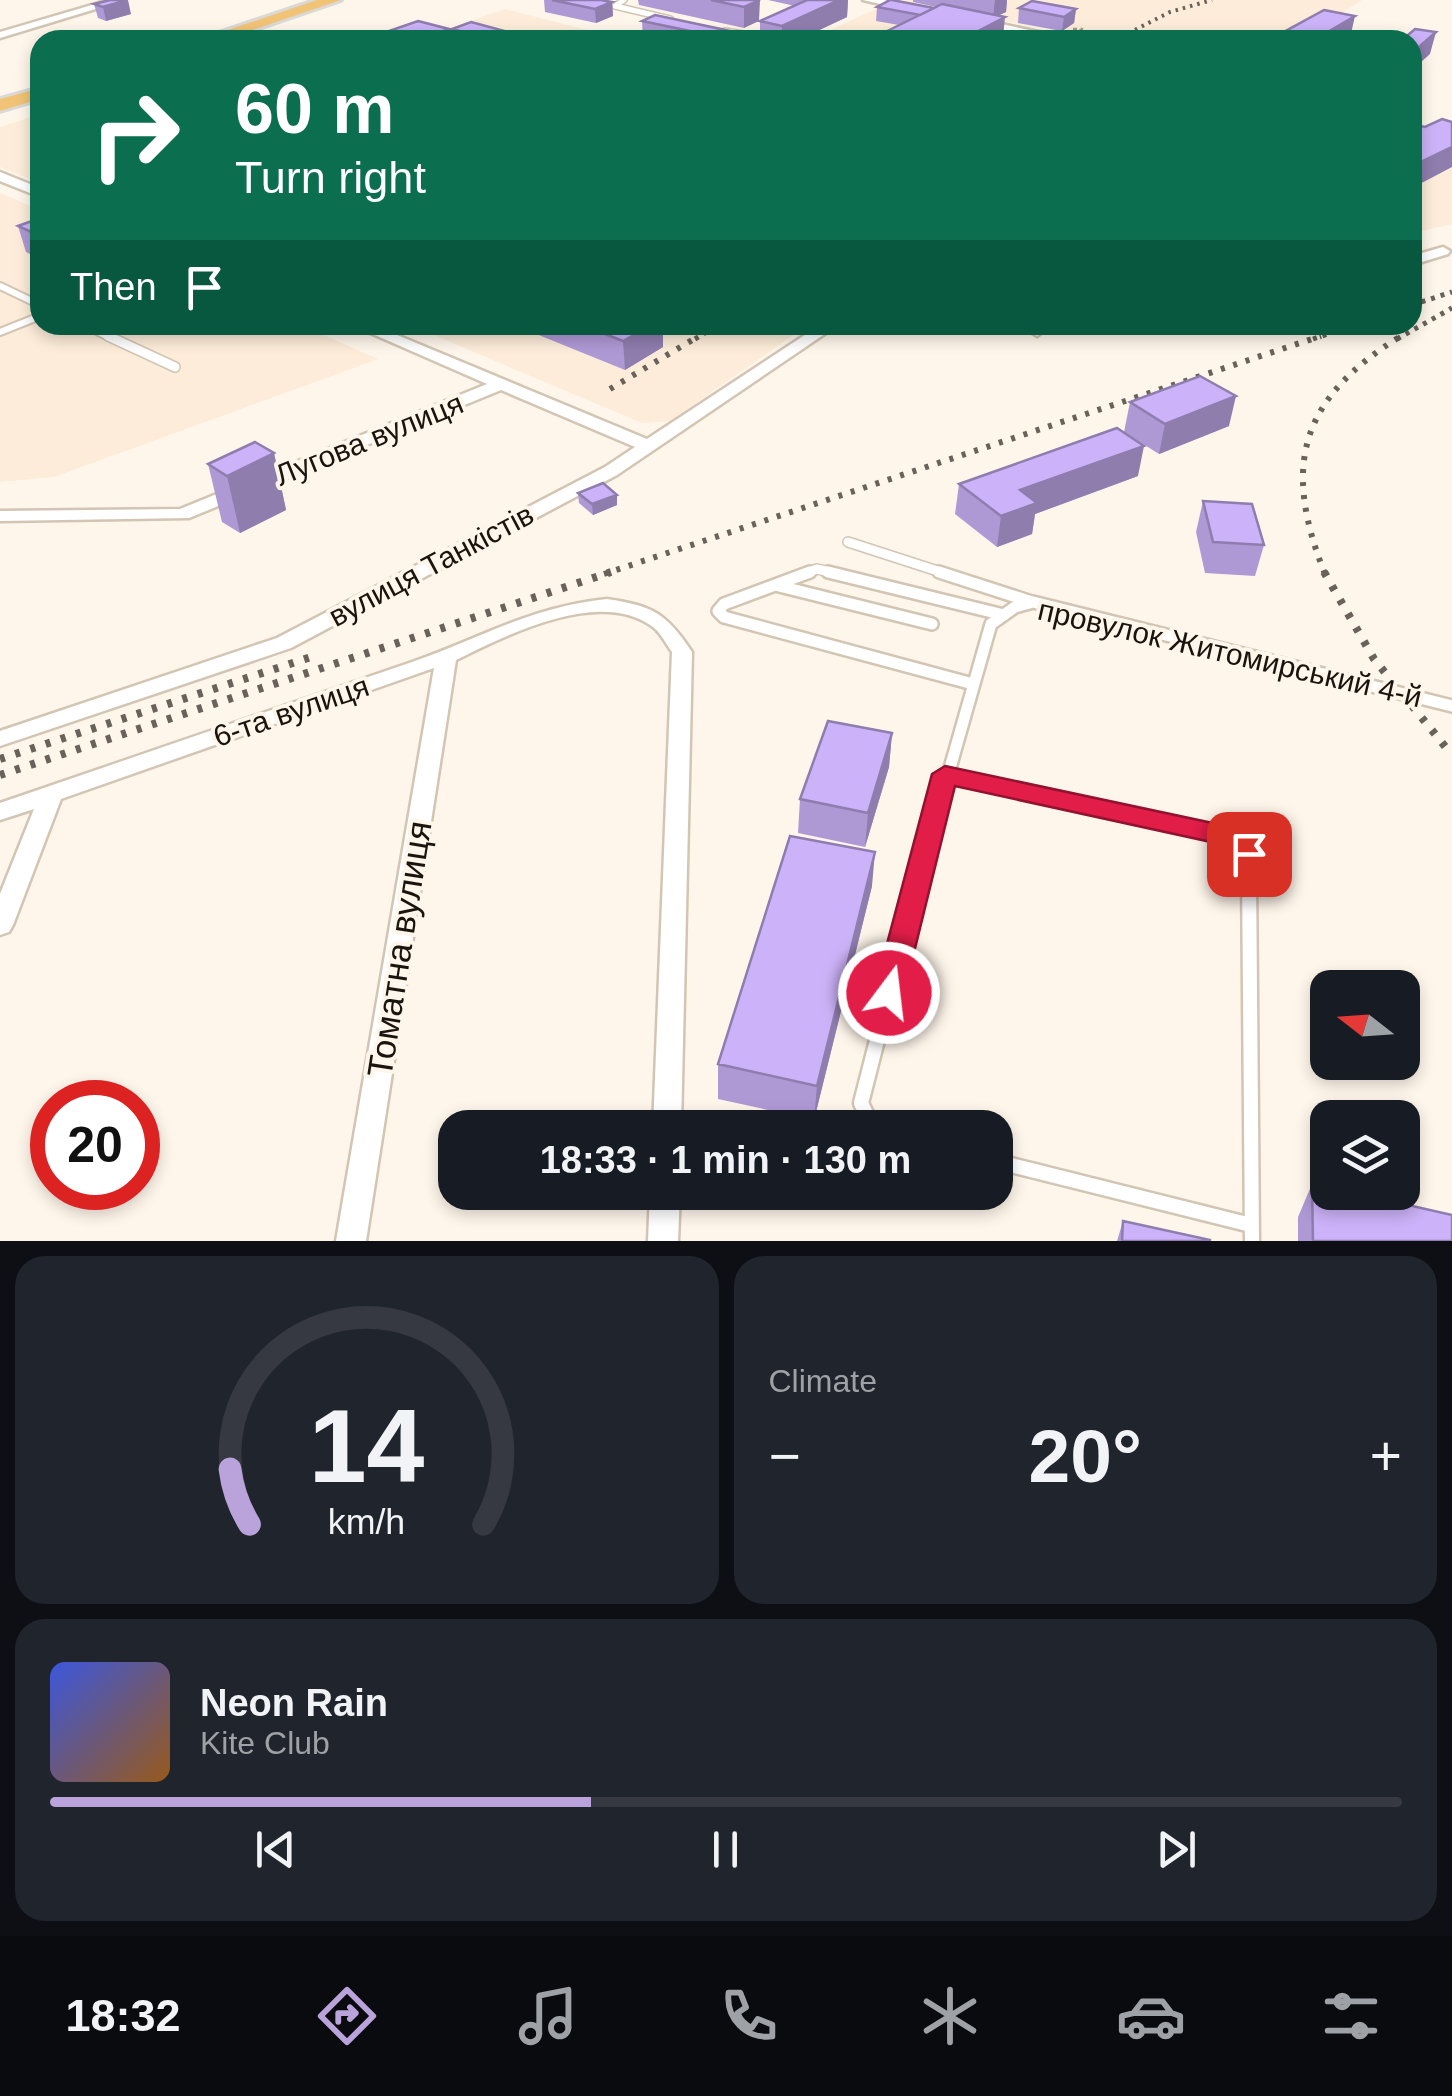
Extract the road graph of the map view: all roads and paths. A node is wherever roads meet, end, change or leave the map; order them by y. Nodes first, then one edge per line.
1 (120, 0) edge
2 (333, 0) edge
3 (624, 0) edge
4 (868, 0) edge
5 (928, 12) edge
6 (674, 20) edge
7 (965, 20) edge
8 (780, 25) edge
9 (710, 28) edge
10 (238, 30) edge
11 (722, 30) edge
12 (769, 30) edge
13 (1023, 30) edge
14 (0, 35) edge
15 (30, 95) edge
16 (0, 105) edge
17 (0, 176) edge
18 (30, 188) edge
19 (1442, 251) dead end
20 (1422, 258) edge
21 (0, 286) edge
22 (30, 300) edge
23 (30, 320) edge
24 (0, 332) edge
25 (106, 335) edge
26 (384, 335) edge
27 (815, 335) edge
28 (176, 367) dead end
29 (501, 384) junction
30 (650, 447) junction
31 (0, 516) edge
32 (848, 542) dead end
33 (774, 584) junction
34 (1033, 602) junction
35 (1004, 615) junction
36 (932, 624) dead end
37 (446, 657) junction
38 (972, 684) junction
39 (1452, 706) edge
40 (0, 739) edge
41 (945, 774) junction
42 (51, 795) junction
43 (0, 812) edge
44 (0, 925) edge
45 (668, 1110) edge
46 (864, 1110) edge
47 (1013, 1166) edge
48 (665, 1210) edge
49 (1251, 1233) edge
50 (351, 1241) edge
51 (664, 1241) edge

1 - 14 street
2 - 10 main road
3 - 6 lane
4 - 5 street
7 - 13 street
8 - 12 lane
9 - 11 lane
15 - 16 main road
17 - 18 street
19 - 20 street
21 - 22 lane
23 - 24 lane
25 - 28 lane
26 - 29 street
27 - 30 street, вулиця Танкістів
29 - 30 street
29 - 31 street, Лугова вулиця
30 - 40 street, вулиця Танкістів
32 - 34 lane
33 - 35 lane
33 - 36 lane
33 - 38 lane
34 - 35 lane, провулок Житомирський 4-й
34 - 39 lane, провулок Житомирський 4-й
35 - 38 lane, провулок Житомирський 4-й
37 - 42 street, 6-та вулиця
37 - 45 street, 6-та вулиця
37 - 50 street, Томатна вулиця
38 - 41 lane, провулок Житомирський 4-й
41 - 46 lane, провулок Житомирський 4-й
41 - 49 lane
42 - 43 street, 6-та вулиця
42 - 44 street
47 - 49 lane
48 - 51 street

